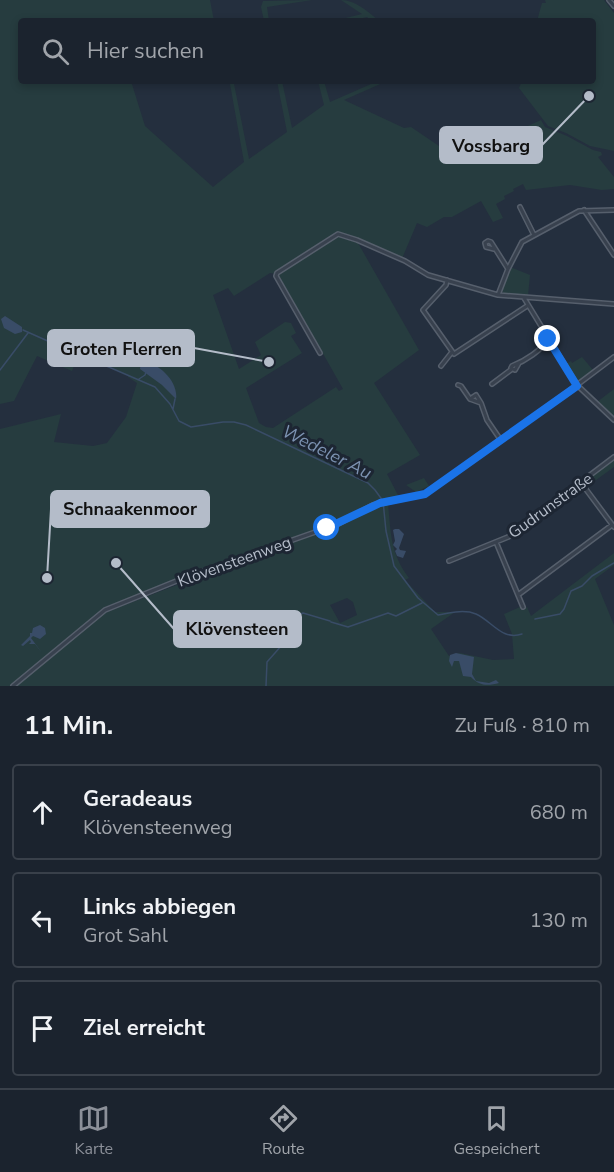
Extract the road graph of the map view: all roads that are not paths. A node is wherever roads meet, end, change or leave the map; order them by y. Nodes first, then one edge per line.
1 (609, 0) edge
2 (614, 6) edge
3 (520, 207) dead end
4 (584, 210) junction
5 (614, 210) edge
6 (534, 235) junction
7 (494, 249) dead end
8 (614, 255) edge
9 (508, 269) junction
10 (447, 280) junction
11 (498, 295) junction
12 (524, 298) junction
13 (419, 303) dead end
14 (614, 304) edge
15 (527, 306) junction
16 (423, 310) junction
17 (548, 339) junction
18 (545, 345) junction
19 (552, 345) junction
20 (452, 352) junction
21 (320, 353) dead end
22 (614, 357) edge
23 (441, 366) dead end
24 (492, 384) dead end
25 (458, 385) dead end
26 (577, 386) junction
27 (470, 399) junction
28 (481, 403) junction
29 (614, 420) edge
30 (500, 439) junction
31 (614, 457) edge
32 (579, 484) junction
33 (613, 526) edge
34 (496, 542) junction
35 (449, 561) dead end
36 (518, 596) junction
37 (523, 607) dead end
38 (13, 686) edge

1 - 2 street
3 - 6 street
4 - 5 street
4 - 6 street
4 - 8 street
6 - 9 street
7 - 9 street
9 - 11 street
10 - 11 street
10 - 16 street
10 - 21 street
11 - 12 street
12 - 14 street
12 - 15 street
13 - 16 street
15 - 17 street
15 - 20 street
16 - 20 street
17 - 18 street
17 - 19 street
18 - 19 street
18 - 24 street
19 - 26 street
20 - 23 street
22 - 26 street, Klövensteenweg
25 - 27 street
26 - 29 street
26 - 30 street, Klövensteenweg
27 - 28 street
27 - 28 street
28 - 30 street
30 - 38 street, Klövensteenweg
31 - 32 street, Gudrunstraße
32 - 33 street
32 - 34 street, Gudrunstraße
33 - 36 street
34 - 35 street, Gudrunstraße
34 - 36 street
36 - 37 street

